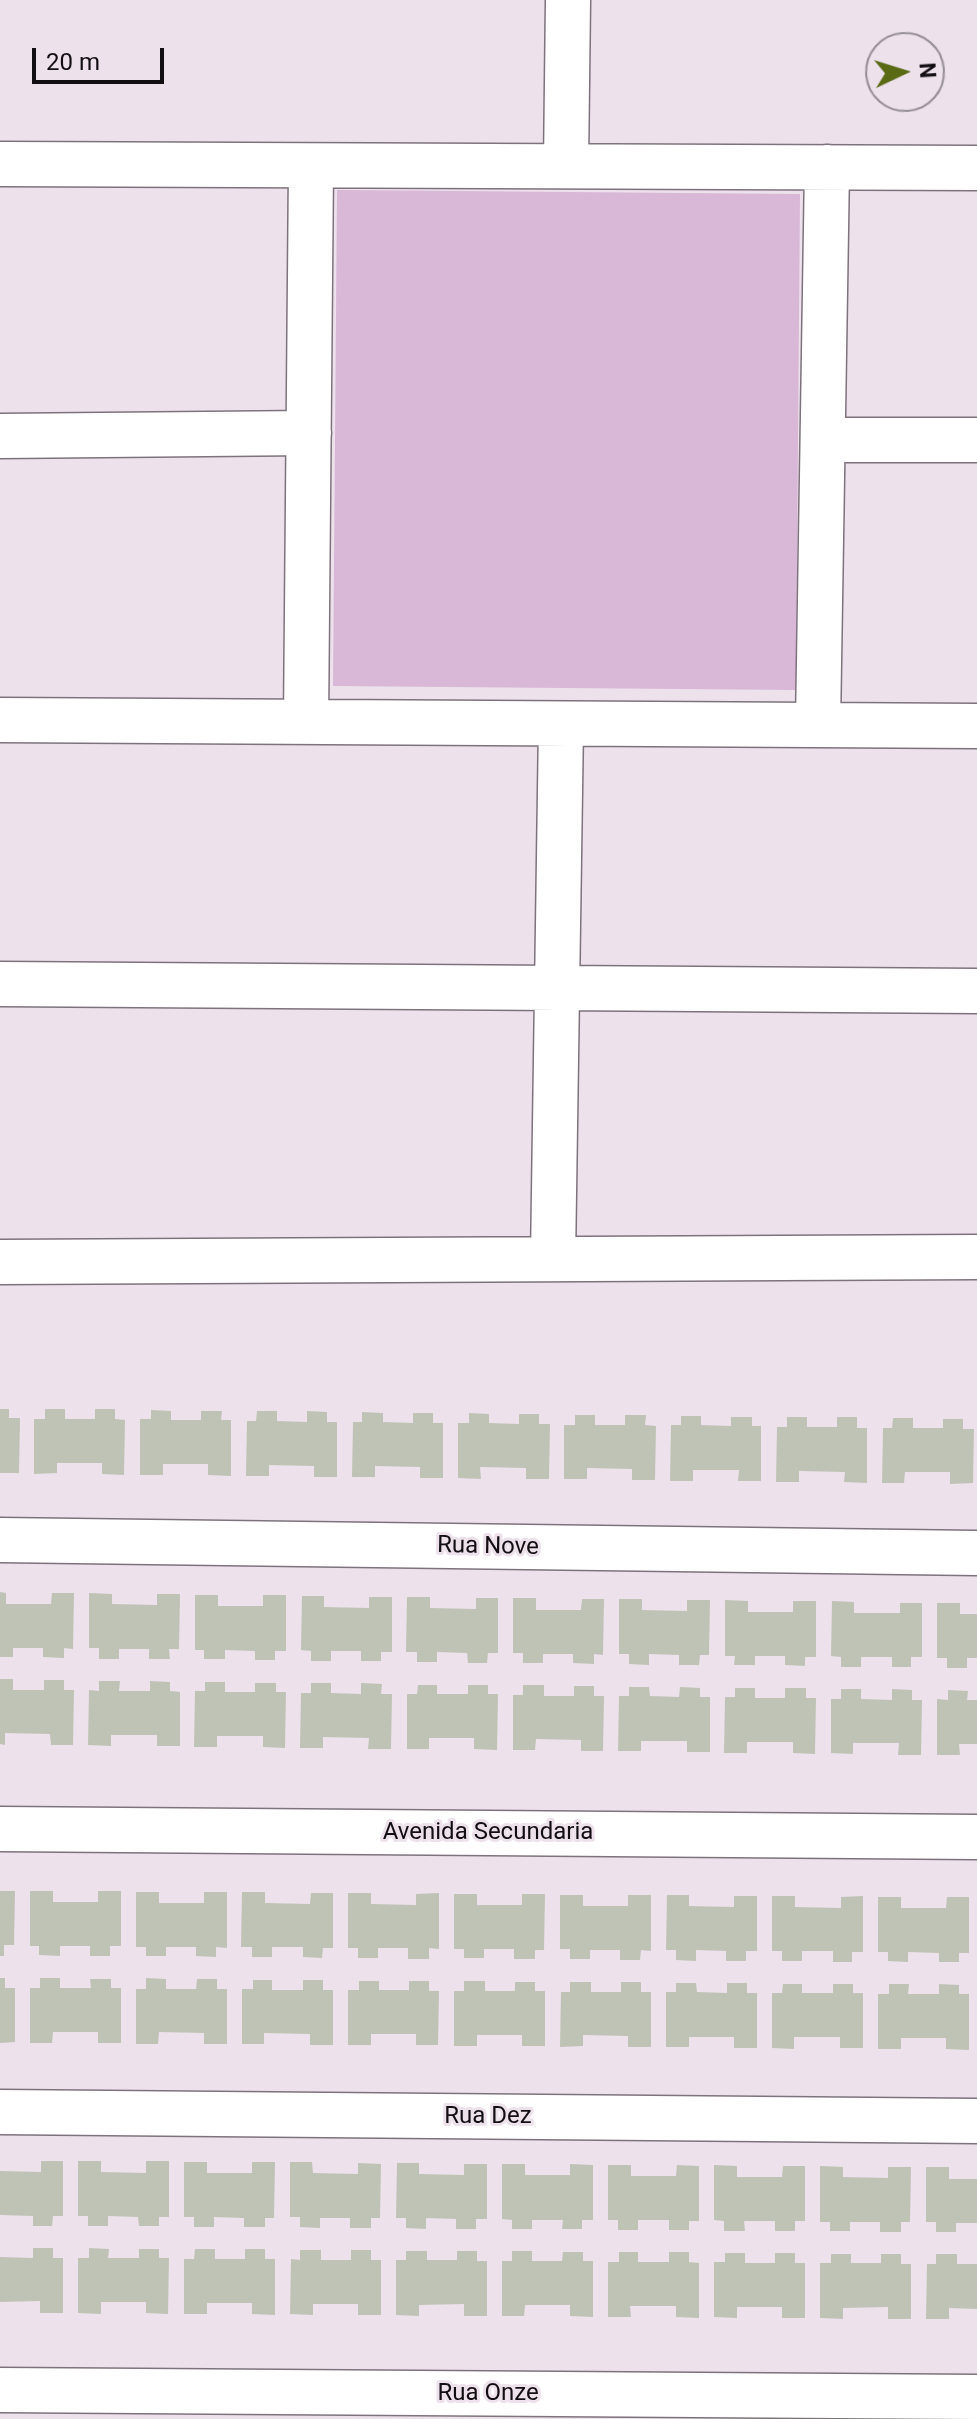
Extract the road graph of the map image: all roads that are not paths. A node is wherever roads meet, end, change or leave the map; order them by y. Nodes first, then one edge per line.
1 (568, 0) edge
2 (0, 164) edge
3 (311, 166) junction
4 (566, 166) junction
5 (827, 167) junction
6 (977, 168) edge
7 (309, 433) junction
8 (0, 436) edge
9 (823, 440) junction
10 (977, 440) edge
11 (0, 720) edge
12 (306, 722) junction
13 (561, 724) junction
14 (818, 725) junction
15 (977, 726) edge
16 (0, 984) edge
17 (557, 988) junction
18 (977, 991) edge
19 (977, 1257) edge
20 (553, 1259) junction
21 (0, 1262) edge
22 (0, 1540) edge
23 (977, 1553) edge
24 (0, 1829) edge
25 (977, 1837) edge
26 (0, 2112) edge
27 (977, 2121) edge
28 (0, 2390) edge
29 (977, 2397) edge

1 - 4 street
2 - 3 street
3 - 4 street
3 - 7 street
4 - 5 street
5 - 6 street
5 - 9 street
7 - 8 street
7 - 12 street
9 - 10 street
9 - 14 street
11 - 12 street
12 - 13 street
13 - 14 street
13 - 17 street
14 - 15 street
16 - 17 street
17 - 18 street
17 - 20 street
19 - 20 street
20 - 21 street
22 - 23 street, Rua Nove
24 - 25 street, Avenida Secundaria
26 - 27 street, Rua Dez
28 - 29 street, Rua Onze

